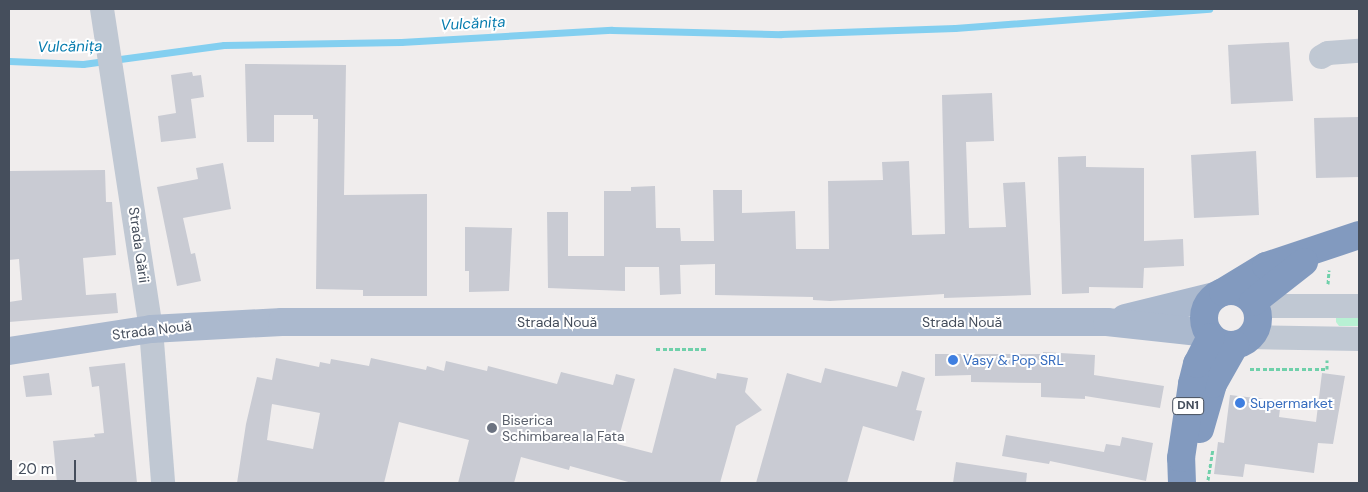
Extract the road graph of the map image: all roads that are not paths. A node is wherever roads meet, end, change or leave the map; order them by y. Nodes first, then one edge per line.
1 (102, 9) edge
2 (1359, 51) edge
3 (1321, 57) dead end
4 (1359, 235) edge
5 (1330, 255) junction
6 (1219, 294) junction
7 (1254, 304) junction
8 (1359, 306) edge
9 (1106, 322) junction
10 (151, 329) junction
11 (1226, 338) junction
12 (1359, 339) edge
13 (9, 351) edge
14 (1191, 482) edge
15 (163, 483) edge

1 - 10 street, Strada Gării
2 - 3 street
4 - 5 highway
5 - 6 highway
5 - 7 highway
6 - 7 highway
6 - 9 main road, Strada Nouă
6 - 11 highway
7 - 8 street
7 - 11 highway, DN1
9 - 10 main road, Strada Nouă
9 - 11 main road, Strada Nouă
10 - 13 main road, Strada Nouă
10 - 15 street, Strada Gării
11 - 12 street
11 - 14 highway, DN1

